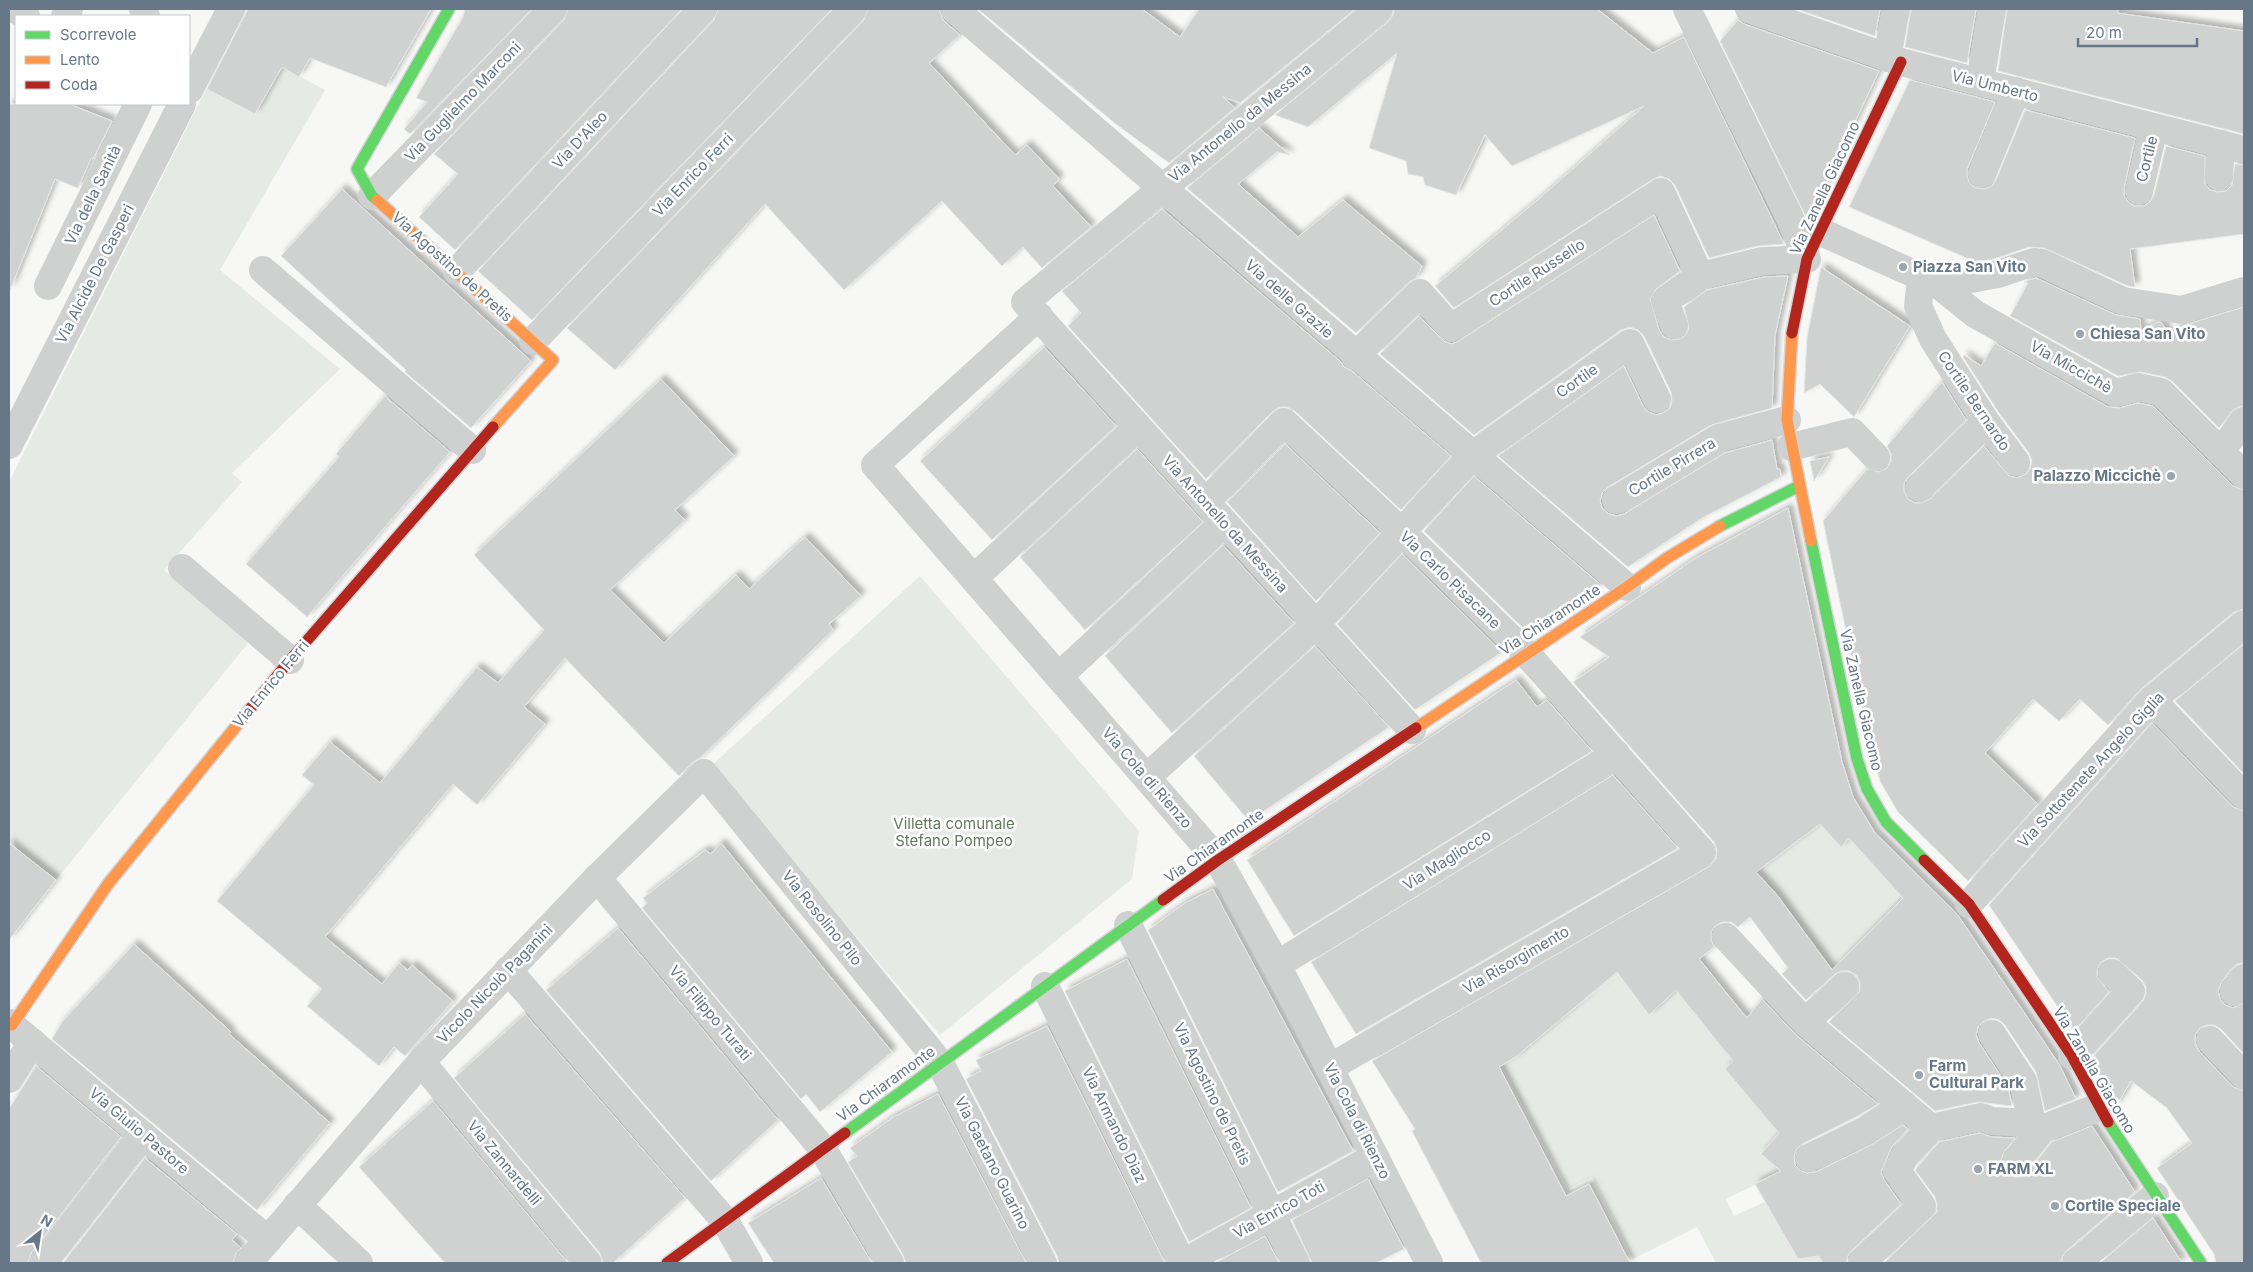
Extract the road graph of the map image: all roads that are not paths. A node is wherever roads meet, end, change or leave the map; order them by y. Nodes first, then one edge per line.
1 (231, 9) edge
2 (449, 9) edge
3 (553, 9) edge
4 (703, 9) edge
5 (854, 9) edge
6 (954, 9) edge
7 (1379, 9) edge
8 (1687, 9) edge
9 (1896, 9) edge
10 (1992, 9) edge
11 (1760, 11) edge
12 (1894, 60) junction
13 (193, 73) edge
14 (1980, 82) junction
15 (2016, 91) junction
16 (138, 105) edge
17 (181, 105) edge
18 (2154, 128) junction
19 (2232, 147) edge
20 (1982, 174) dead end
21 (2219, 177) dead end
22 (1161, 188) junction
23 (2139, 191) dead end
24 (372, 196) junction
25 (1820, 231) junction
26 (1808, 259) junction
27 (264, 270) dead end
28 (457, 270) junction
29 (1700, 276) junction
30 (1930, 282) junction
31 (48, 286) dead end
32 (2244, 291) edge
33 (1038, 316) junction
34 (1674, 325) dead end
35 (533, 341) junction
36 (1355, 356) junction
37 (553, 360) joint
38 (1658, 399) dead end
39 (1787, 420) junction
40 (2244, 421) edge
41 (1986, 422) junction
42 (1138, 427) junction
43 (9, 445) edge
44 (1792, 447) junction
45 (472, 450) junction
46 (2220, 452) junction
47 (1474, 455) junction
48 (1876, 457) dead end
49 (2016, 462) dead end
50 (2244, 475) edge
51 (1799, 486) junction
52 (1919, 488) dead end
53 (1616, 500) dead end
54 (1206, 502) junction
55 (1224, 523) junction
56 (1402, 532) junction
57 (182, 568) dead end
58 (974, 578) junction
59 (1627, 587) junction
60 (1316, 624) junction
61 (2244, 624) edge
62 (1526, 653) junction
63 (290, 660) junction
64 (1058, 676) junction
65 (2152, 700) junction
66 (1412, 730) junction
67 (1616, 754) junction
68 (704, 773) joint
69 (1147, 777) junction
70 (2244, 796) edge
71 (1702, 852) joint
72 (1218, 860) junction
73 (597, 878) junction
74 (1969, 904) junction
75 (1128, 925) junction
76 (1726, 937) dead end
77 (1277, 965) junction
78 (508, 970) junction
79 (2112, 973) dead end
80 (1045, 986) junction
81 (1845, 986) dead end
82 (1805, 1022) junction
83 (17, 1030) edge
84 (1992, 1034) dead end
85 (2210, 1040) dead end
86 (2072, 1056) junction
87 (421, 1062) junction
88 (940, 1063) junction
89 (1329, 1068) junction
90 (2244, 1076) edge
91 (9, 1079) edge
92 (1904, 1105) junction
93 (2098, 1107) junction
94 (2037, 1126) junction
95 (1931, 1128) junction
96 (143, 1134) junction
97 (822, 1148) junction
98 (1375, 1157) junction
99 (1810, 1158) dead end
100 (2016, 1162) dead end
101 (2155, 1196) junction
102 (297, 1205) junction
103 (1271, 1214) junction
104 (725, 1221) junction
105 (268, 1240) junction
106 (1862, 1262) dead end
107 (43, 1263) edge
108 (248, 1263) edge
109 (359, 1263) edge
110 (588, 1263) edge
111 (667, 1263) edge
112 (749, 1263) edge
113 (890, 1263) edge
114 (1043, 1263) edge
115 (1182, 1263) edge
116 (1296, 1263) edge
117 (1429, 1263) edge
118 (2076, 1263) edge
119 (2200, 1263) edge

1 - 13 street
2 - 24 street, Via Agostino de Pretis
3 - 24 street, Via Guglielmo Marconi
4 - 28 street, Via D'Aleo
5 - 35 street, Via Enrico Ferri
6 - 22 street, Via delle Grazie
7 - 22 street, Via Antonello da Messina
8 - 26 street
9 - 12 street
10 - 14 street
11 - 12 street, Via Umberto
12 - 14 street, Via Umberto
12 - 25 street, Via Zanella Giacomo
14 - 15 street, Via Umberto
15 - 18 street, Via Umberto
15 - 20 street
16 - 31 street, Via della Sanità
17 - 43 street, Via Alcide De Gasperi
18 - 19 street, Via Umberto
18 - 23 street, Cortile
19 - 21 street
22 - 33 street, Via Antonello da Messina
22 - 36 street, Via delle Grazie
24 - 28 street, Via Agostino de Pretis
25 - 26 street, Via Zanella Giacomo
25 - 30 street, Via Miccichè
26 - 29 street
26 - 39 street, Via Zanella Giacomo
27 - 45 street
28 - 35 street, Via Agostino de Pretis
29 - 34 street
29 - 36 street, Cortile Russello
30 - 32 street
30 - 41 street, Cortile Bernardo
30 - 46 street, Via Miccichè
33 - 42 street, Via Antonello da Messina
33 - 58 street, Via Cola di Rienzo
35 - 37 street, Via Agostino de Pretis
36 - 47 street, Via delle Grazie
37 - 45 street, Via Enrico Ferri
38 - 47 street, Cortile
39 - 44 street, Via Zanella Giacomo
39 - 53 street, Cortile Pirrera
40 - 46 street
41 - 49 street, Cortile Bernardo
41 - 52 street
42 - 54 street, Via Antonello da Messina
42 - 58 street
44 - 48 street
44 - 51 street, Via Zanella Giacomo
45 - 63 street, Via Enrico Ferri
46 - 50 street, Via Miccichè
47 - 56 street
47 - 59 street, Via delle Grazie
51 - 59 street, Via Chiaramonte
51 - 74 street, Via Zanella Giacomo
54 - 55 street, Via Antonello da Messina
54 - 56 street, Via Carlo Pisacane
55 - 60 street, Via Antonello da Messina
55 - 64 street
56 - 60 street
56 - 62 street, Via Carlo Pisacane
57 - 63 street
58 - 64 street, Via Cola di Rienzo
59 - 62 street, Via Chiaramonte
60 - 66 street, Via Antonello da Messina
60 - 69 street
61 - 65 street, Via Sottotenete Angelo Giglia
62 - 66 street, Via Chiaramonte
62 - 67 street, Via Carlo Pisacane
63 - 83 street, Via Enrico Ferri
64 - 69 street, Via Cola di Rienzo
65 - 70 street
65 - 74 street, Via Sottotenete Angelo Giglia
66 - 72 street, Via Chiaramonte
67 - 71 street, Via Carlo Pisacane
67 - 77 street, Via Magliocco
68 - 73 street, Vicolo Nicolò Paganini
68 - 88 street, Via Rosolino Pilo
69 - 72 street, Via Cola di Rienzo
71 - 89 street, Via Risorgimento
72 - 75 street, Via Chiaramonte
72 - 77 street, Via Cola di Rienzo
73 - 78 street, Vicolo Nicolò Paganini
73 - 97 street, Via Filippo Turati
74 - 86 street, Via Zanella Giacomo
75 - 80 street, Via Chiaramonte
75 - 103 street, Via Agostino de Pretis
76 - 82 street
77 - 89 street, Via Cola di Rienzo
78 - 87 street, Vicolo Nicolò Paganini
78 - 104 street
79 - 86 street
80 - 88 street, Via Chiaramonte
80 - 115 street, Via Armando Diaz
81 - 82 street
82 - 92 street
83 - 91 street
83 - 96 street, Via Giulio Pastore
84 - 94 street
85 - 90 street
86 - 93 street, Via Zanella Giacomo
87 - 102 street, Vicolo Nicolò Paganini
87 - 110 street, Via Zannardelli
88 - 97 street, Via Chiaramonte
88 - 114 street, Via Gaetano Guarino
89 - 98 street, Via Cola di Rienzo
92 - 95 street
92 - 99 street
93 - 94 street
93 - 101 street, Via Zanella Giacomo
94 - 95 street
94 - 100 street
95 - 106 street
96 - 105 street, Via Giulio Pastore
96 - 107 street
97 - 104 street, Via Chiaramonte
97 - 113 street
98 - 103 street, Via Enrico Toti
98 - 117 street, Via Cola di Rienzo
101 - 118 street
101 - 119 street, Via Zanella Giacomo
102 - 105 street, Vicolo Nicolò Paganini
102 - 109 street
103 - 115 street, Via Enrico Toti
103 - 116 street, Via Agostino de Pretis
104 - 111 street, Via Chiaramonte
104 - 112 street
105 - 108 street, Vicolo Nicolò Paganini

